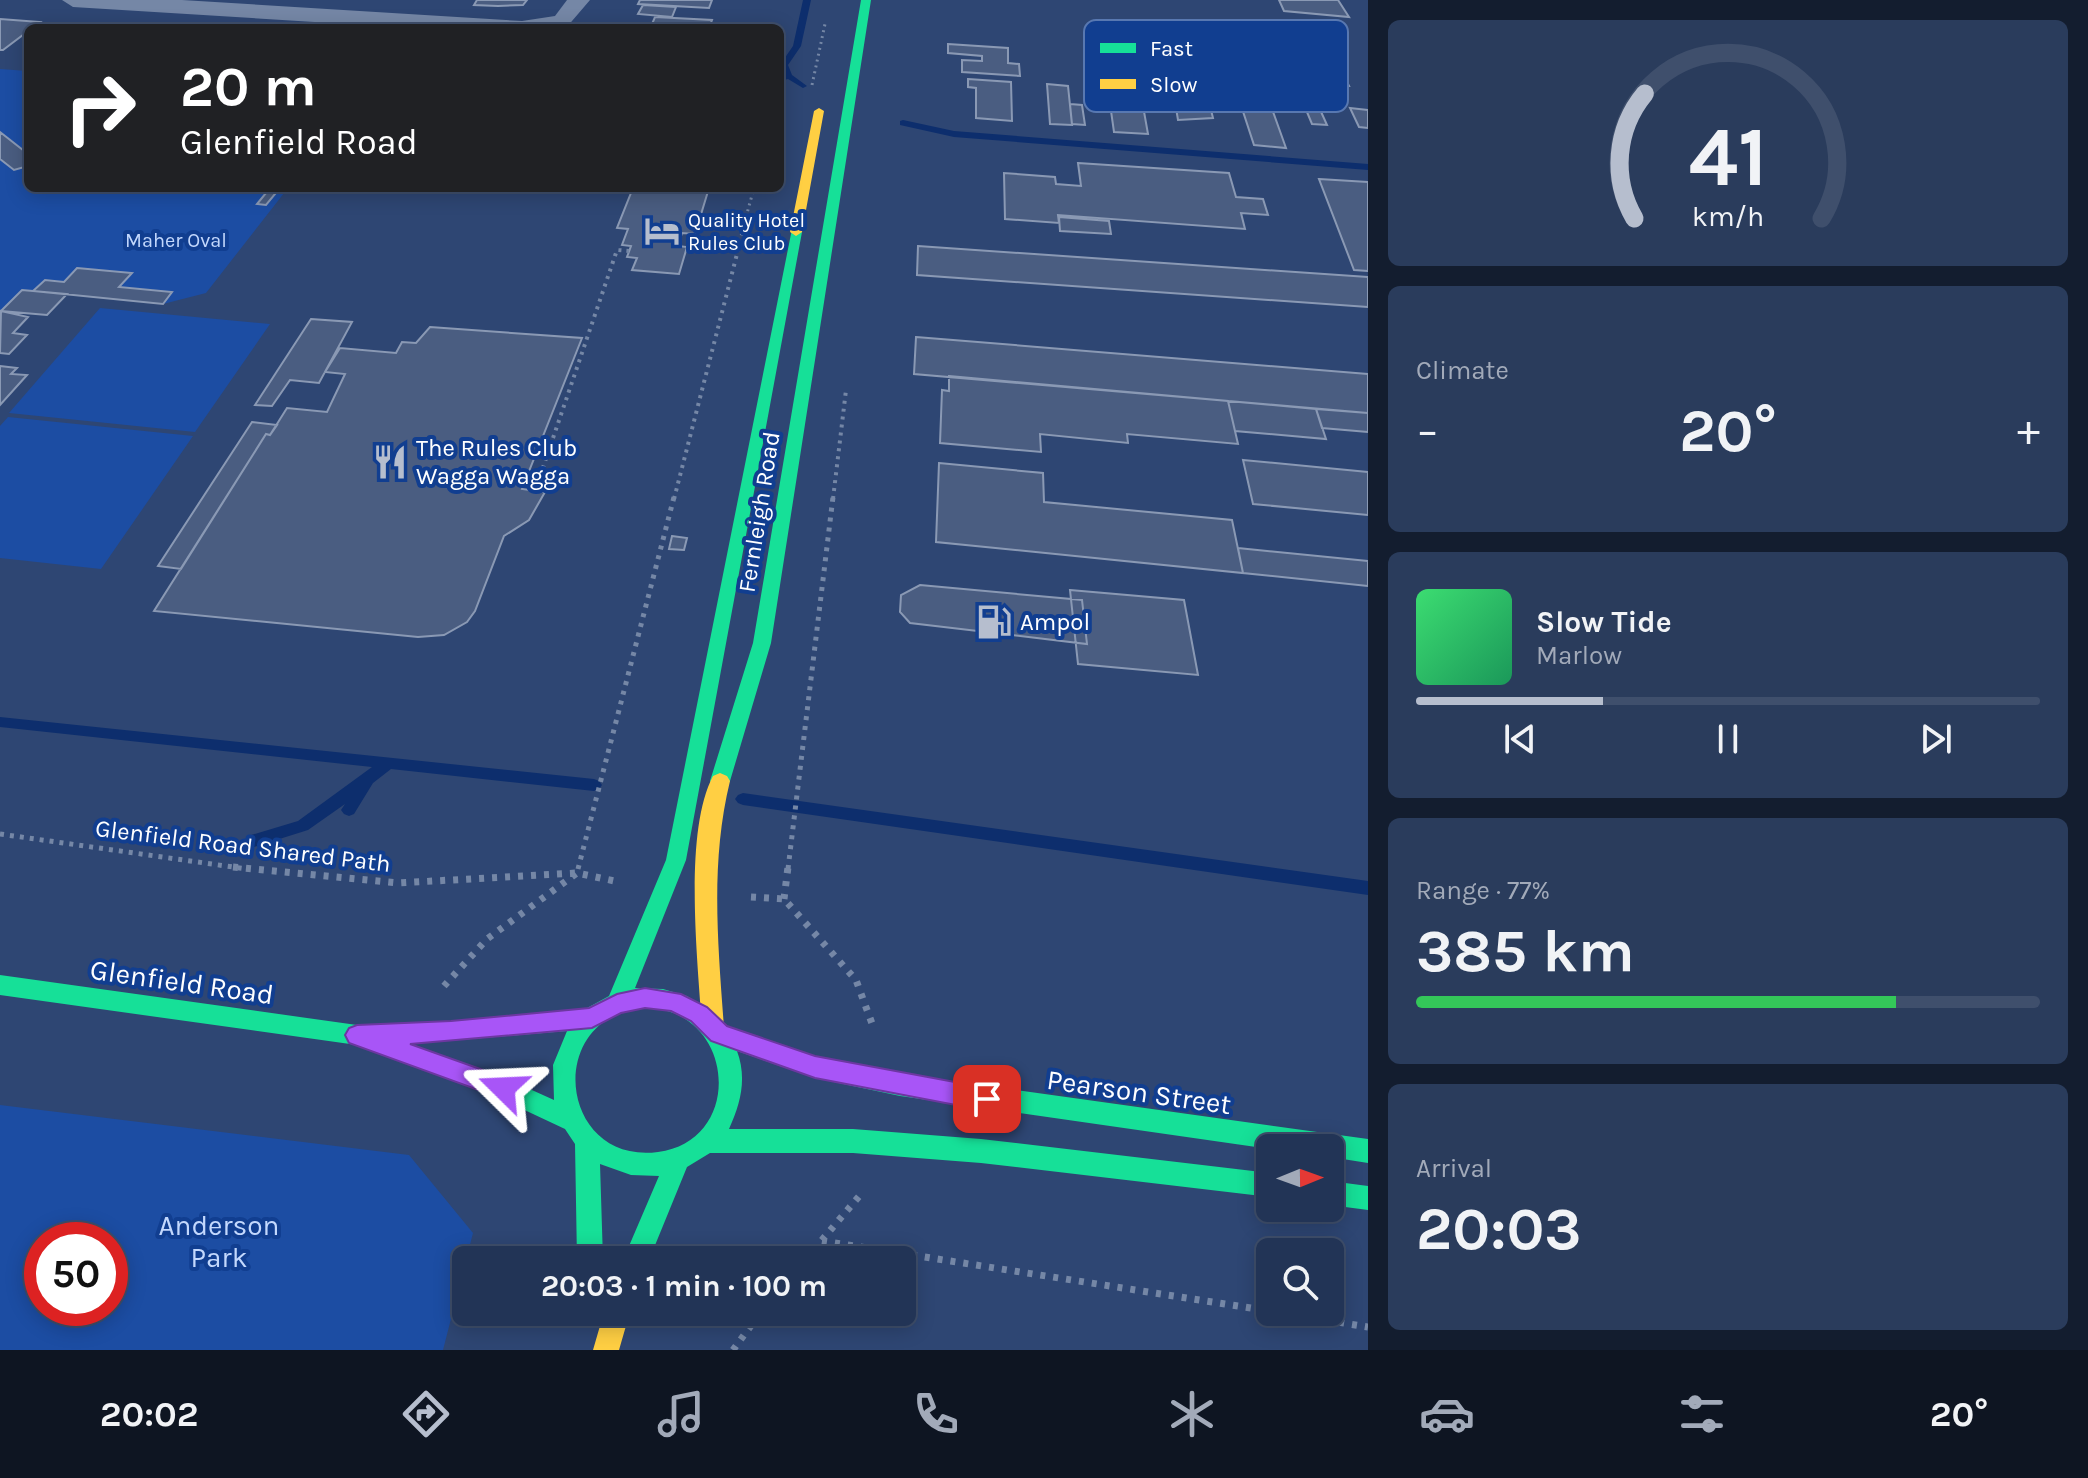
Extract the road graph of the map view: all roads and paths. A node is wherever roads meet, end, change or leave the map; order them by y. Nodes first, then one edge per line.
1 (73, 0) edge
2 (579, 0) edge
3 (866, 0) edge
4 (827, 16) dead end
5 (458, 24) edge
6 (549, 24) edge
7 (816, 97) joint
8 (753, 192) edge
9 (629, 251) dead end
10 (535, 491) dead end
11 (800, 767) dead end
12 (0, 834) edge
13 (577, 873) junction
14 (0, 985) edge
15 (441, 990) dead end
16 (617, 1004) junction
17 (592, 1018) junction
18 (716, 1031) junction
19 (357, 1035) junction
20 (876, 1037) dead end
21 (569, 1119) junction
22 (705, 1141) junction
23 (587, 1143) junction
24 (1368, 1151) edge
25 (679, 1157) junction
26 (1256, 1183) edge
27 (867, 1187) dead end
28 (1344, 1195) edge
29 (1368, 1198) edge
30 (821, 1241) junction
31 (590, 1246) edge
32 (642, 1246) edge
33 (817, 1246) edge
34 (1256, 1309) edge
35 (1344, 1323) edge
36 (613, 1326) edge
37 (749, 1326) edge
38 (1368, 1327) edge
39 (606, 1350) edge
40 (733, 1350) edge

1 - 5 street
2 - 6 street
3 - 18 street, Fernleigh Road
4 - 7 path
7 - 16 street, Fernleigh Road
8 - 13 path
9 - 10 path
11 - 20 path
12 - 13 path, Glenfield Road Shared Path
13 - 15 path
14 - 19 street, Glenfield Road
16 - 17 street
16 - 18 street
17 - 19 street, Glenfield Road
17 - 21 street
18 - 22 street
18 - 24 street, Pearson Street
19 - 21 street, Glenfield Road
21 - 23 street
22 - 25 street
22 - 26 street
23 - 25 street
23 - 31 street
25 - 32 street
27 - 30 path
28 - 29 street
30 - 33 path
30 - 34 path
35 - 38 path
36 - 39 street
37 - 40 path

